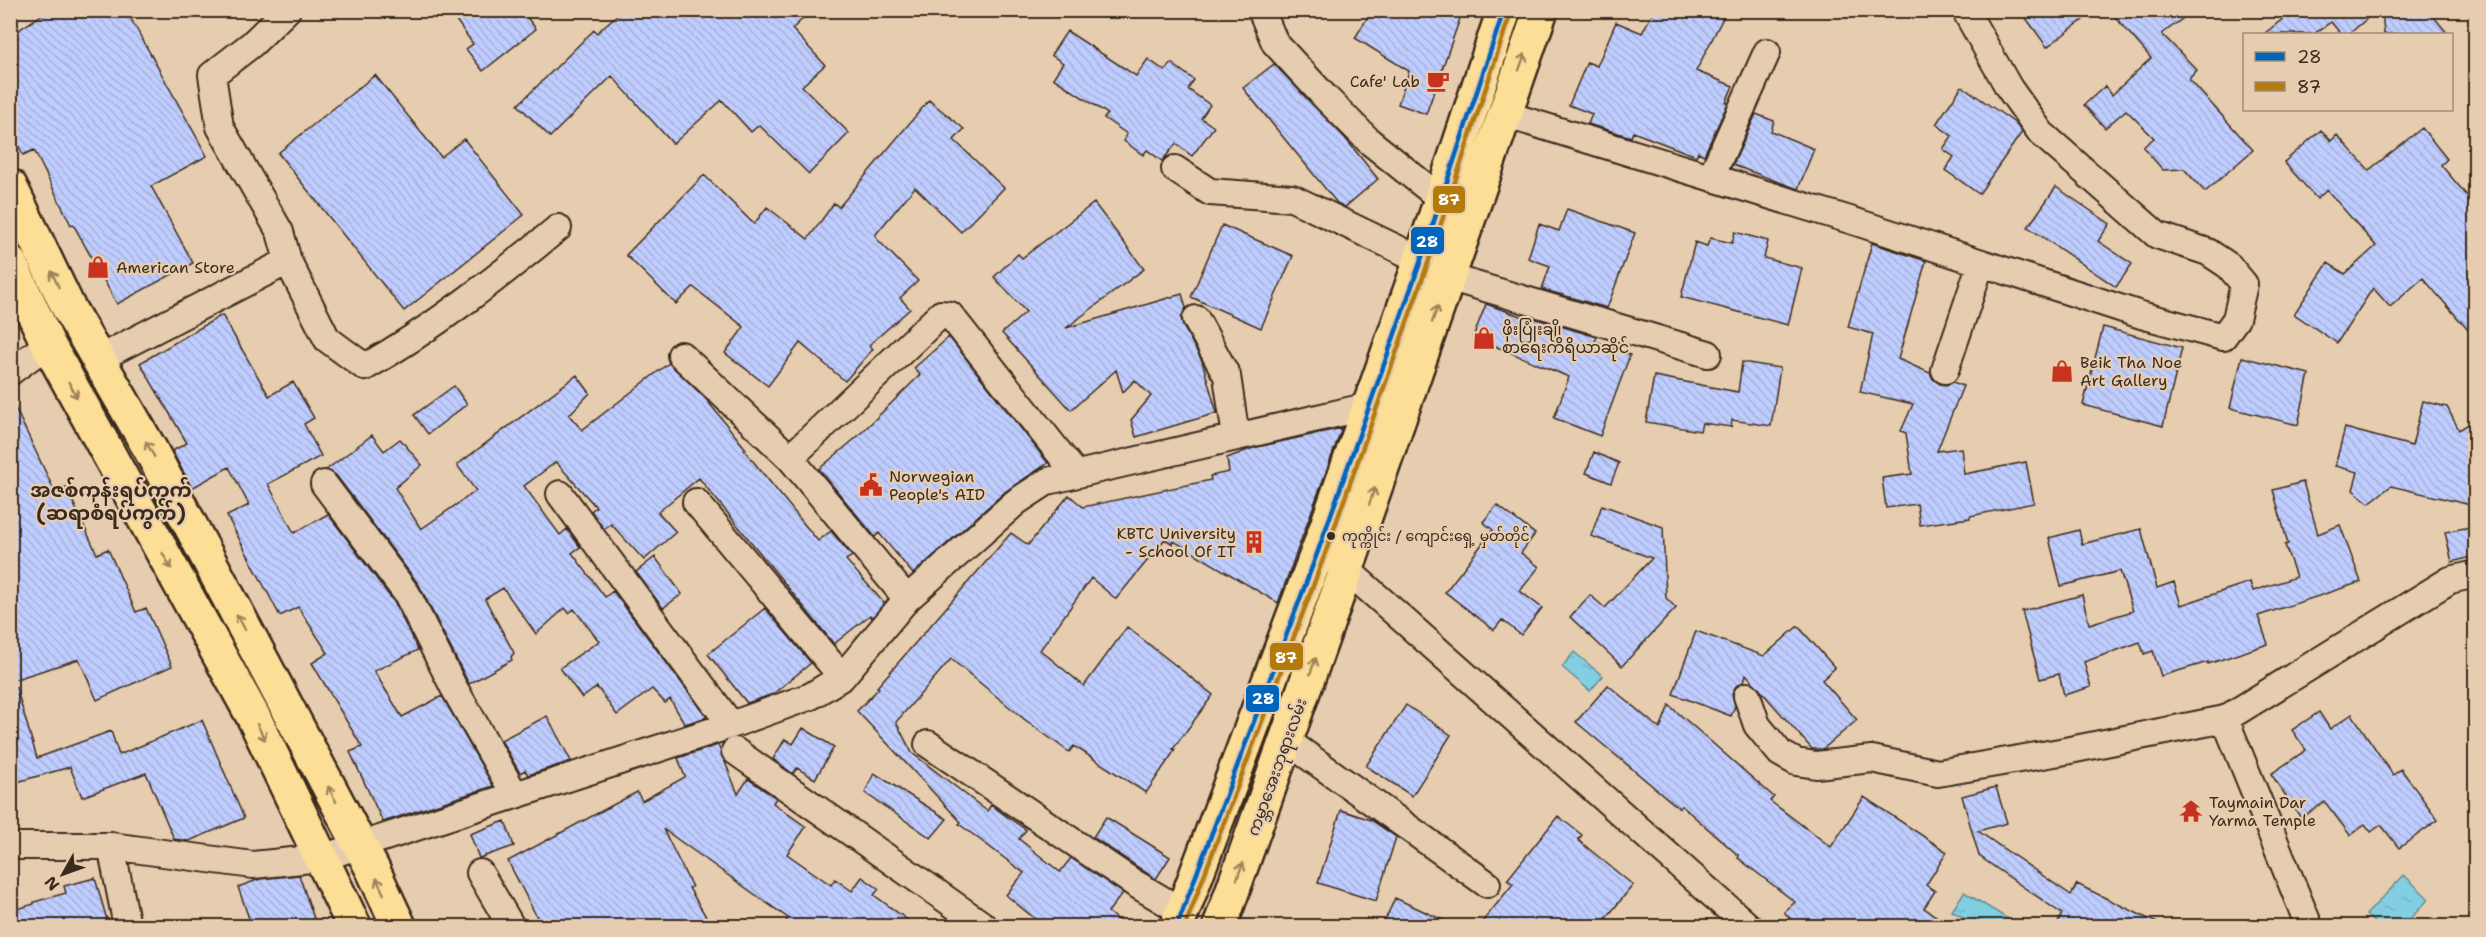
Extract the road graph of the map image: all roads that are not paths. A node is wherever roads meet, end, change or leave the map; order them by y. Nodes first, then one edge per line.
1 (287, 10) edge
2 (1261, 10) edge
3 (1504, 10) edge
4 (1540, 10) edge
5 (1965, 10) edge
6 (1767, 52) dead end
7 (1504, 114) junction
8 (1175, 169) dead end
9 (1712, 177) junction
10 (10, 186) edge
11 (1441, 199) junction
12 (558, 228) dead end
13 (1420, 260) junction
14 (288, 261) junction
15 (10, 263) edge
16 (1981, 263) junction
17 (1448, 277) junction
18 (1196, 319) dead end
19 (48, 345) junction
20 (1708, 354) dead end
21 (681, 355) dead end
22 (98, 359) junction
23 (1946, 370) dead end
24 (10, 372) edge
25 (1369, 406) junction
26 (1403, 407) junction
27 (1236, 437) junction
28 (790, 458) junction
29 (1075, 473) junction
30 (324, 484) dead end
31 (560, 494) dead end
32 (696, 502) dead end
33 (1318, 550) junction
34 (1346, 569) junction
35 (2475, 574) edge
36 (908, 599) junction
37 (842, 676) junction
38 (1747, 696) dead end
39 (2225, 719) junction
40 (731, 725) junction
41 (1287, 741) junction
42 (928, 744) dead end
43 (735, 751) dead end
44 (515, 795) junction
45 (10, 846) edge
46 (111, 846) junction
47 (359, 846) junction
48 (321, 858) junction
49 (480, 873) dead end
50 (1487, 884) dead end
51 (1180, 920) edge
52 (127, 927) edge
53 (354, 927) edge
54 (399, 927) edge
55 (511, 927) edge
56 (984, 927) edge
57 (1220, 927) edge
58 (1748, 927) edge
59 (2309, 927) edge

1 - 14 street
2 - 11 street
3 - 11 main road
7 -> 4 main road
5 - 16 street
6 - 9 street
7 - 9 street
7 - 17 main road, ကမ္ဘာအေးဘုရားလမ်း
8 - 13 street
9 - 16 street
22 -> 10 main road
11 - 13 main road
12 - 14 street
13 - 25 main road
14 - 22 street
15 - 19 main road
16 - 23 street
17 - 20 street
26 -> 17 main road, ကမ္ဘာအေးဘုရားလမ်း
18 - 27 street
19 - 24 street
19 -> 48 main road
21 - 28 street
47 -> 22 main road
25 - 26 main road
25 - 27 street
25 - 33 main road
34 -> 26 main road, ကမ္ဘာအေးဘုရားလမ်း
27 - 29 street
28 - 29 street
28 - 36 street
29 - 36 street
30 - 44 street
31 - 40 street
32 - 37 street
33 - 34 street
33 - 51 main road
41 -> 34 main road, ကမ္ဘာအေးဘုရားလမ်း
34 - 58 street
35 - 39 street
36 - 37 street
37 - 40 street
38 - 39 street
39 - 59 street
40 - 44 street
41 - 50 street
57 -> 41 main road, ကမ္ဘာအေးဘုရားလမ်း
42 - 51 street
43 - 56 street
44 - 47 street
45 - 46 street
46 - 48 street
46 - 52 street
47 - 48 street
54 -> 47 main road
48 - 53 main road
49 - 55 street

